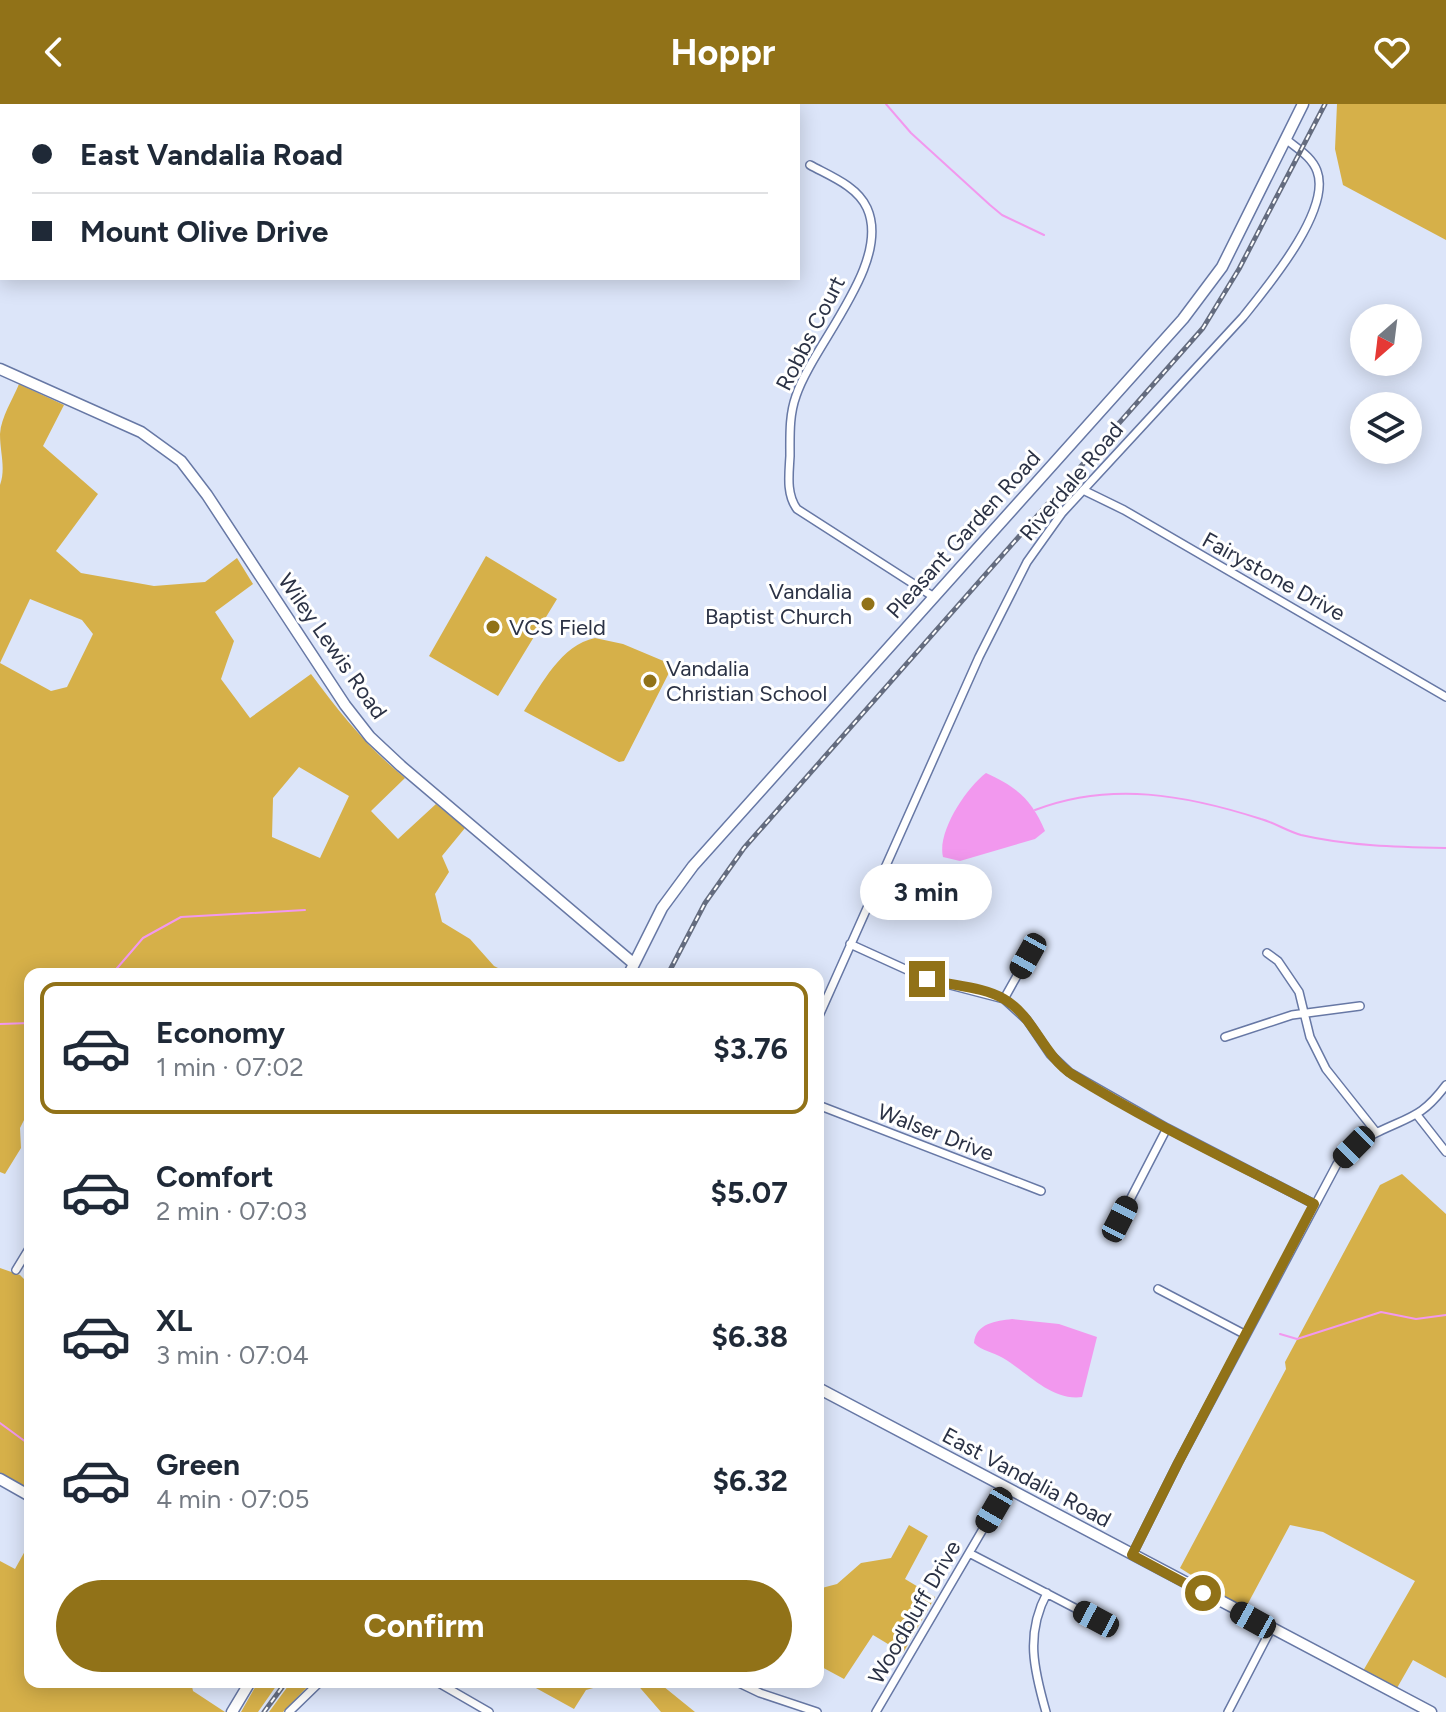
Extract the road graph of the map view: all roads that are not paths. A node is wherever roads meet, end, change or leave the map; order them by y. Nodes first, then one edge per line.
1 (1303, 104) edge
2 (1287, 140) junction
3 (810, 165) dead end
4 (0, 369) edge
5 (1083, 490) junction
6 (934, 597) junction
7 (1446, 697) edge
8 (850, 944) junction
9 (1267, 953) dead end
10 (1028, 956) dead end
11 (630, 968) edge
12 (632, 968) edge
13 (1004, 999) junction
14 (824, 1004) edge
15 (1360, 1006) dead end
16 (1305, 1013) junction
17 (1225, 1037) dead end
18 (1446, 1085) edge
19 (824, 1107) edge
20 (1417, 1115) junction
21 (1167, 1128) junction
22 (1376, 1132) junction
23 (1446, 1152) edge
24 (1041, 1191) dead end
25 (1314, 1204) junction
26 (1120, 1219) dead end
27 (24, 1257) edge
28 (16, 1270) dead end
29 (1158, 1289) dead end
30 (1246, 1335) junction
31 (824, 1391) edge
32 (0, 1479) edge
33 (1007, 1488) junction
34 (24, 1493) edge
35 (969, 1553) junction
36 (1132, 1555) junction
37 (1047, 1593) junction
38 (1096, 1619) dead end
39 (1271, 1629) junction
40 (246, 1688) edge
41 (314, 1688) edge
42 (447, 1688) edge
43 (750, 1688) edge
44 (232, 1712) edge
45 (289, 1712) edge
46 (489, 1712) edge
47 (817, 1712) edge
48 (876, 1712) edge
49 (1046, 1712) edge
50 (1228, 1712) edge
51 (1431, 1712) edge

1 - 2 street, Pleasant Garden Road
2 - 5 street, Riverdale Road
2 - 6 street, Pleasant Garden Road
3 - 6 street, Robbs Court
4 - 11 street, Wiley Lewis Road
5 - 7 street, Fairystone Drive
5 - 8 street, Riverdale Road
6 - 12 street, Pleasant Garden Road
8 - 13 street
8 - 14 street, Riverdale Road
9 - 16 street
10 - 13 street
13 - 21 street
15 - 16 street
16 - 17 street
16 - 22 street
18 - 20 street
19 - 24 street, Walser Drive
20 - 22 street
20 - 23 street
21 - 25 street
21 - 26 street
22 - 25 street
25 - 30 street
27 - 28 street
29 - 30 street
30 - 36 street
31 - 33 street, East Vandalia Road
32 - 34 street
33 - 35 street, Woodbluff Drive
33 - 36 street, East Vandalia Road
35 - 37 street
35 - 48 street, Woodbluff Drive
36 - 39 street, East Vandalia Road
37 - 38 street
37 - 49 street
39 - 50 street
39 - 51 street, East Vandalia Road
40 - 44 street
41 - 45 street
42 - 46 street
43 - 47 street

